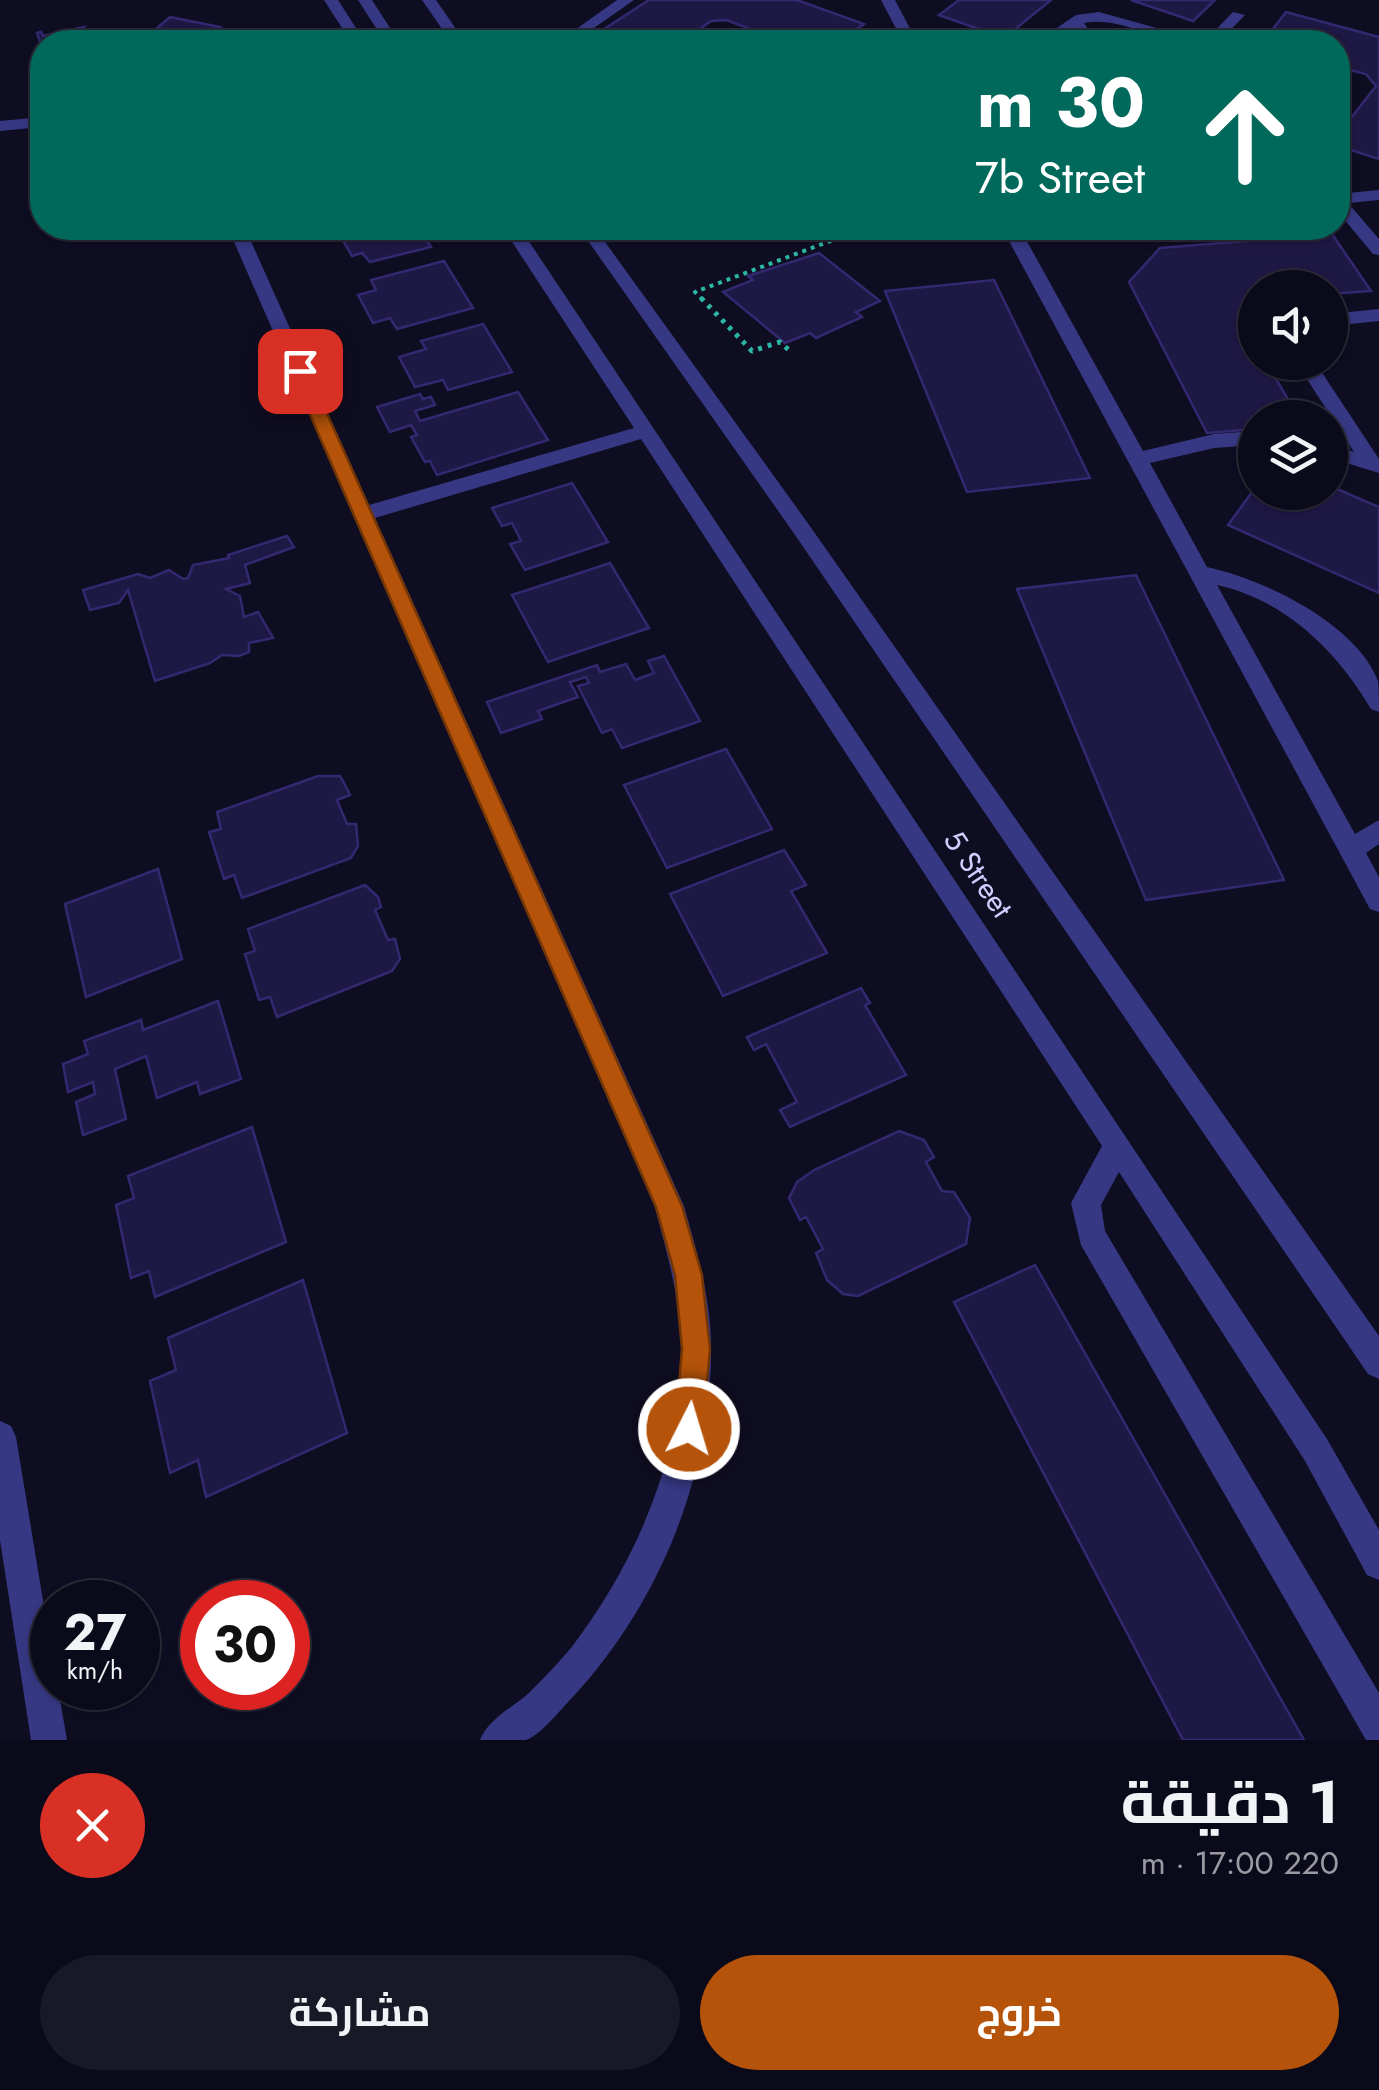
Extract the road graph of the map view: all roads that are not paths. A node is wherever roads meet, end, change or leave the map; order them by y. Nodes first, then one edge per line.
1 (330, 0) edge
2 (365, 0) edge
3 (428, 0) edge
4 (627, 0) edge
5 (888, 0) edge
6 (1238, 16) dead end
7 (1076, 22) junction
8 (350, 30) edge
9 (384, 30) edge
10 (449, 30) edge
11 (583, 30) edge
12 (904, 30) edge
13 (1063, 30) edge
14 (1082, 30) edge
15 (1149, 30) edge
16 (1223, 30) edge
17 (30, 123) edge
18 (0, 126) edge
19 (1379, 194) edge
20 (1350, 198) edge
21 (1350, 215) edge
22 (241, 240) edge
23 (520, 240) edge
24 (596, 240) edge
25 (1017, 240) edge
26 (1379, 250) edge
27 (1379, 314) edge
28 (1348, 318) edge
29 (1317, 380) edge
30 (645, 431) junction
31 (1238, 439) edge
32 (1348, 457) edge
33 (1137, 459) junction
34 (1376, 466) edge
35 (363, 514) junction
36 (1200, 573) junction
37 (1376, 691) edge
38 (1379, 830) edge
39 (1352, 850) junction
40 (1379, 901) edge
41 (1118, 1145) junction
42 (1379, 1363) edge
43 (0, 1437) edge
44 (1379, 1564) edge
45 (1379, 1726) edge
46 (49, 1740) edge
47 (498, 1740) edge

1 - 8 street
2 - 9 street
3 - 10 street
4 - 11 street
5 - 12 street
6 - 16 street
7 - 13 street
7 - 14 street
7 - 15 street
17 - 18 street
19 - 20 street
21 - 26 street
22 - 35 street
23 - 30 street, 5 Street
24 - 42 street, 5 Street
25 - 33 street
27 - 28 street
29 - 34 street
30 - 35 street
30 - 41 street, 5 Street
31 - 33 street
32 - 34 street
33 - 36 street
35 - 47 street
36 - 37 street
36 - 39 street
38 - 39 street
39 - 40 street
41 - 44 street, 5 Street
41 - 45 street
43 - 46 street

